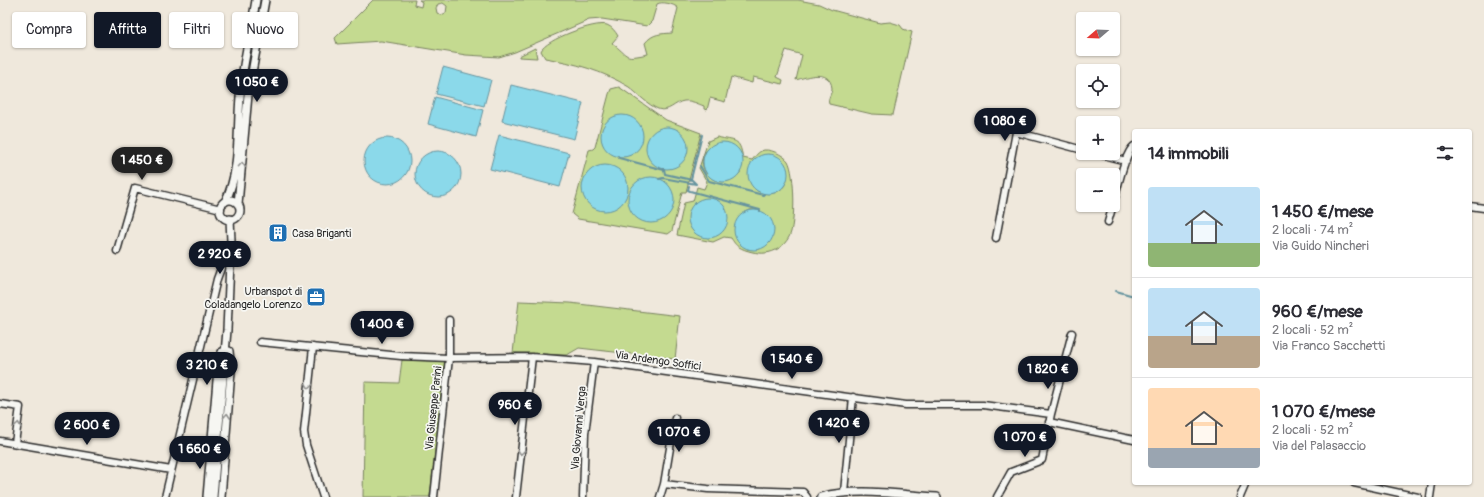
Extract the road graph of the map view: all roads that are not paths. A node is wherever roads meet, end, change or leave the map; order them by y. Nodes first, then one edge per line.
1 (256, 0) edge
2 (265, 0) edge
3 (1132, 147) edge
4 (1076, 148) edge
5 (1119, 160) edge
6 (1126, 162) junction
7 (1120, 182) edge
8 (225, 202) junction
9 (238, 204) junction
10 (1472, 206) edge
11 (1484, 208) edge
12 (221, 210) junction
13 (1111, 212) edge
14 (230, 219) junction
15 (1108, 222) dead end
16 (996, 238) dead end
17 (231, 241) junction
18 (117, 251) dead end
19 (449, 320) dead end
20 (227, 330) junction
21 (1072, 333) dead end
22 (260, 342) dead end
23 (313, 347) junction
24 (532, 357) junction
25 (449, 358) junction
26 (594, 362) junction
27 (853, 396) junction
28 (0, 404) edge
29 (1051, 414) junction
30 (676, 418) dead end
31 (1049, 422) junction
32 (1132, 440) edge
33 (0, 441) edge
34 (15, 443) junction
35 (171, 470) junction
36 (664, 484) junction
37 (1245, 485) edge
38 (1361, 485) edge
39 (1432, 485) edge
40 (844, 492) junction
41 (1398, 495) edge
42 (165, 497) edge
43 (207, 497) edge
44 (213, 497) edge
45 (221, 497) edge
46 (323, 497) edge
47 (434, 497) edge
48 (516, 497) edge
49 (583, 497) edge
50 (660, 497) edge
51 (807, 497) edge
52 (821, 497) edge
53 (936, 497) edge
54 (997, 497) edge
55 (1240, 497) edge
56 (1418, 497) edge
57 (1430, 497) edge

1 - 8 main road
9 -> 2 main road
3 - 6 street
4 - 16 street
5 - 6 street
6 - 7 street
8 - 9 main road
8 - 12 main road
9 - 14 main road
10 - 11 street
12 - 14 main road
12 - 18 street
13 - 15 street
14 - 17 main road
17 - 20 main road
17 - 35 street
19 - 25 street, Via Giuseppe Parini
20 - 43 main road
20 - 44 main road
45 -> 20 main road
21 - 29 street
22 - 23 street, Via Ardengo Soffici
23 - 25 street, Via Ardengo Soffici
23 -> 46 street
24 - 25 street, Via Ardengo Soffici
24 - 26 street, Via Ardengo Soffici
24 -> 48 street
25 - 47 street, Via Giuseppe Parini
26 - 27 street, Via Ardengo Soffici
26 - 49 street, Via Giovanni Verga
27 - 29 street, Via Ardengo Soffici
27 - 40 street
34 -> 28 street
29 - 31 street
30 - 36 street
31 - 32 street
31 - 54 street
33 - 34 street
34 - 35 street
35 - 42 street
36 - 50 street
36 - 51 street
37 - 55 street
38 - 41 street
39 - 57 street
40 - 52 main road
40 - 53 main road
41 - 56 street

